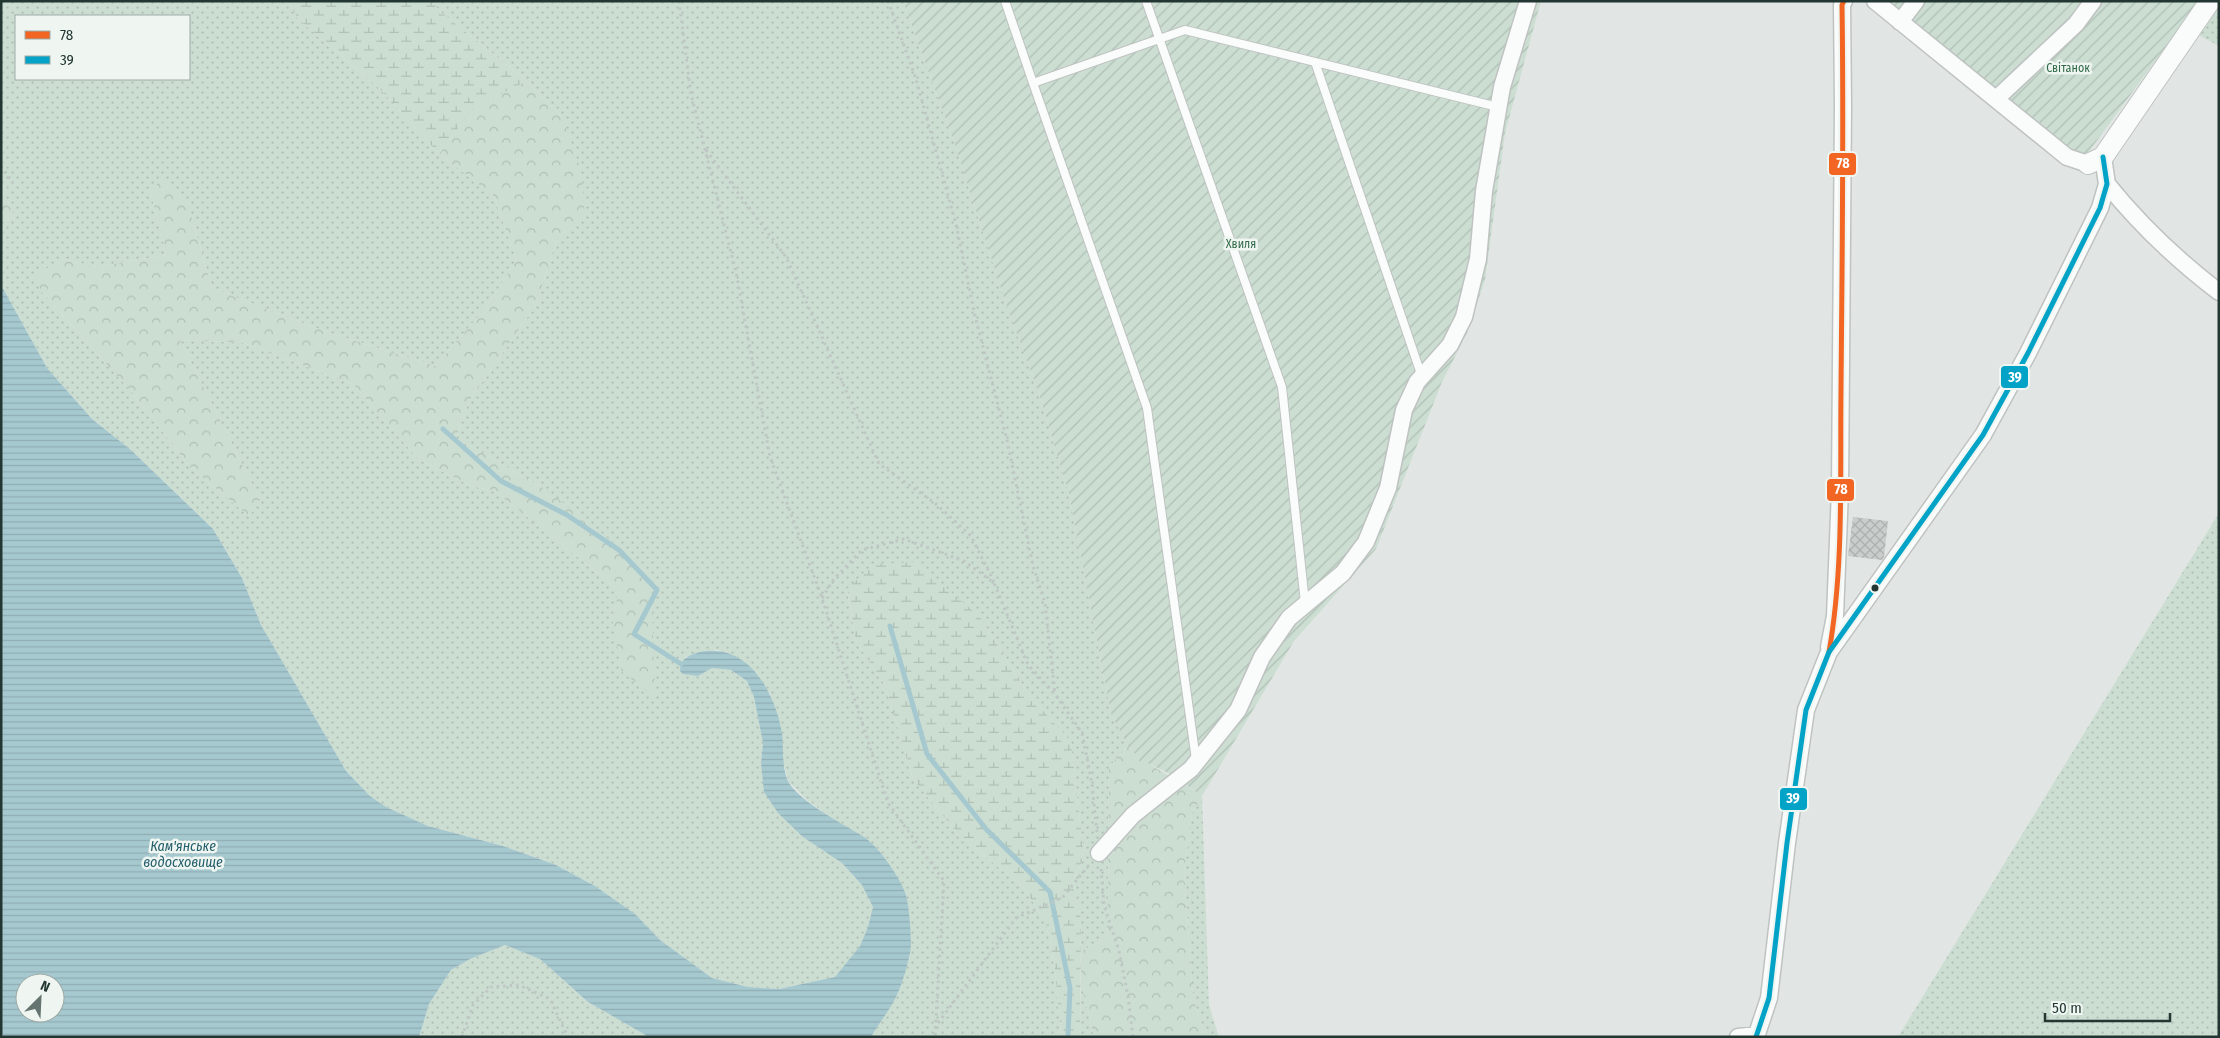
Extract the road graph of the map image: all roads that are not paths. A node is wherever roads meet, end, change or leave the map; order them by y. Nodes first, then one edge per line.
1 (1005, 1) edge
2 (1146, 1) edge
3 (1528, 1) edge
4 (1844, 1) edge
5 (1875, 1) edge
6 (1916, 1) edge
7 (2093, 1) edge
8 (2210, 1) edge
9 (1900, 22) junction
10 (1160, 39) junction
11 (1315, 62) junction
12 (1034, 82) junction
13 (1996, 99) junction
14 (1498, 107) junction
15 (2096, 161) junction
16 (2107, 184) junction
17 (2219, 292) edge
18 (1422, 377) junction
19 (1305, 603) junction
20 (1828, 652) junction
21 (1196, 763) junction
22 (1099, 853) road end
23 (1757, 1036) edge
24 (1738, 1037) edge

1 - 12 lane
2 - 10 lane
3 - 14 street
4 - 20 street
5 - 9 street
6 - 9 street
7 - 13 street
8 - 15 street
9 - 13 street
10 - 11 lane
10 - 12 lane
10 - 19 lane
11 - 14 lane
11 - 18 lane
12 - 21 lane
13 - 15 street
14 - 18 street
15 - 16 street
16 - 17 street
16 - 20 street
18 - 19 street
19 - 21 street
20 - 23 street
21 - 22 street
23 - 24 street

